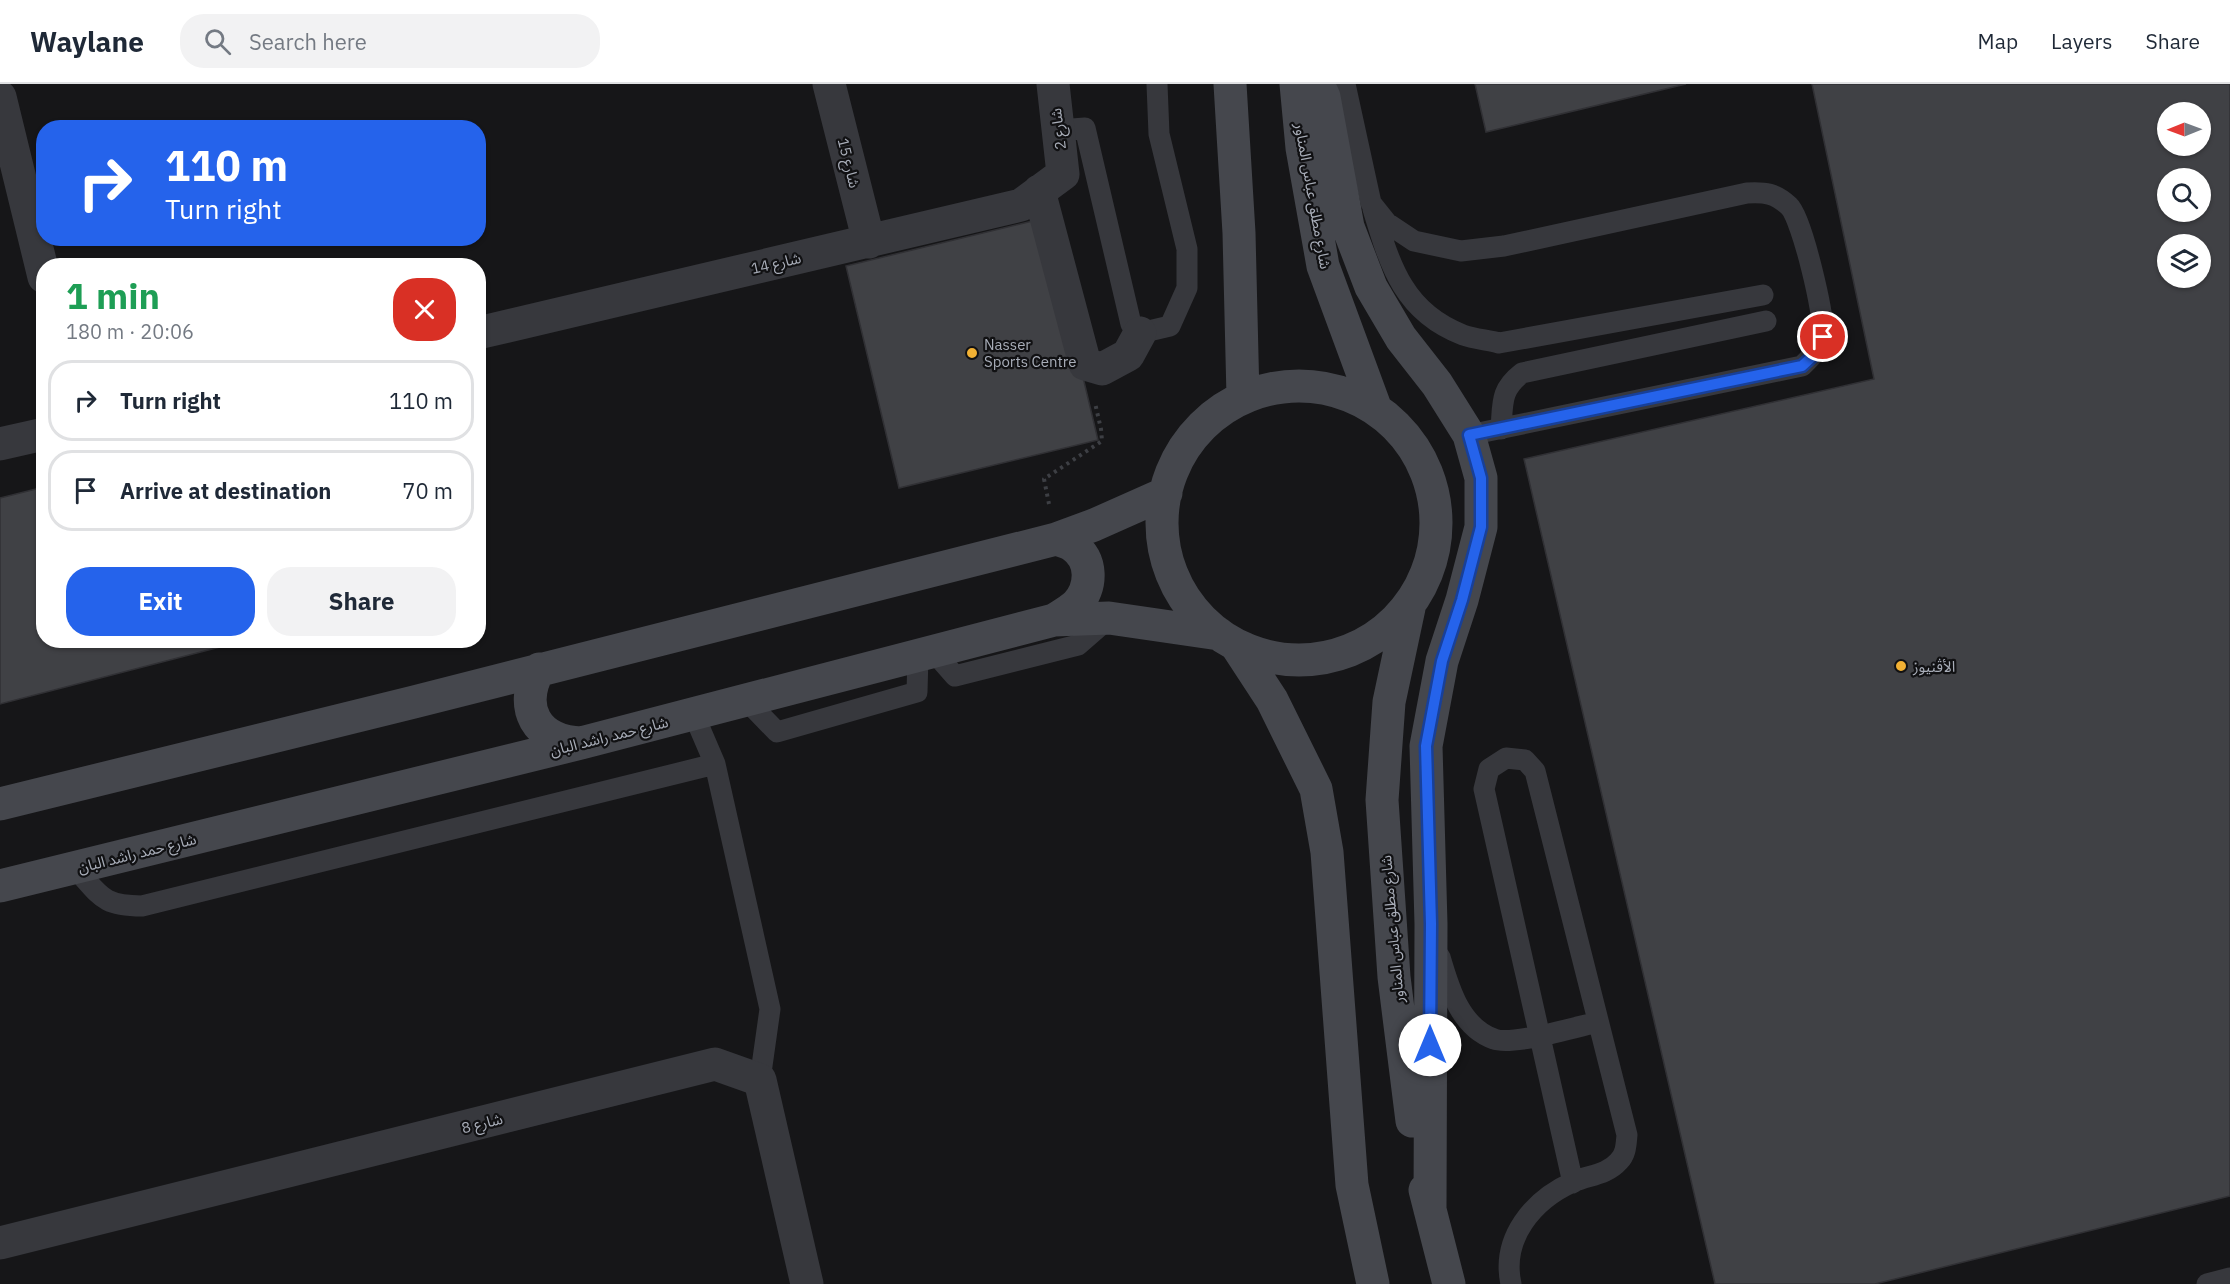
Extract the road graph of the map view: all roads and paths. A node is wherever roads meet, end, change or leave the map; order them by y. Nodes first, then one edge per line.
1 (829, 84) edge
2 (1053, 84) edge
3 (1157, 84) edge
4 (1230, 84) edge
5 (1296, 84) edge
6 (1318, 84) edge
7 (1345, 84) edge
8 (0, 97) edge
9 (1059, 130) junction
10 (1051, 183) junction
11 (1371, 203) junction
12 (868, 242) junction
13 (36, 243) edge
14 (1763, 295) dead end
15 (1766, 321) dead end
16 (486, 331) edge
17 (1140, 333) junction
18 (1085, 364) junction
19 (1243, 397) junction
20 (1376, 407) junction
21 (1501, 429) junction
22 (1469, 435) junction
23 (36, 436) edge
24 (0, 444) edge
25 (1166, 493) junction
26 (1056, 538) junction
27 (1409, 608) junction
28 (1109, 618) junction
29 (1054, 620) junction
30 (1229, 641) junction
31 (926, 654) junction
32 (539, 669) junction
33 (694, 715) junction
34 (581, 743) junction
35 (715, 764) junction
36 (0, 804) edge
37 (75, 868) junction
38 (0, 886) edge
39 (1431, 924) junction
40 (1598, 1022) junction
41 (1538, 1035) junction
42 (760, 1080) junction
43 (1573, 1182) junction
44 (1430, 1210) junction
45 (0, 1243) edge
46 (2230, 1278) edge
47 (807, 1284) edge
48 (1373, 1284) edge
49 (1449, 1284) edge
50 (1511, 1284) edge
51 (2207, 1284) edge

1 - 12 street, شارع 15
2 - 9 street, شارع 2
3 - 17 lane
4 - 19 street
5 - 20 street, شارع مطلق عباس المناور
6 - 22 street
7 - 11 lane
8 - 13 street
9 - 10 street, شارع 2
9 - 17 lane
10 - 12 street, شارع 14
10 - 18 street, شارع 2
11 - 14 lane
11 - 21 lane
12 - 16 street, شارع 14
15 - 21 lane
17 - 18 street
18 - 26 path
19 - 20 street
19 - 25 street
20 - 27 street
21 - 22 lane
22 - 39 street
23 - 24 street
25 - 26 street
25 - 30 street
26 - 29 street
26 - 32 street
27 - 30 street
27 - 44 street, شارع مطلق عباس المناور
28 - 29 street, شارع حمد راشد البان
28 - 30 street, شارع حمد راشد البان
28 - 31 lane
29 - 31 street, شارع حمد راشد البان
30 - 48 street
31 - 33 street, شارع حمد راشد البان
32 - 34 street
32 - 36 street
33 - 34 street, شارع حمد راشد البان
33 - 35 lane
34 - 37 street, شارع حمد راشد البان
35 - 37 lane
35 - 42 lane
37 - 38 street, شارع حمد راشد البان
39 - 41 lane
39 - 44 street
40 - 41 lane
40 - 41 lane
40 - 43 lane
41 - 43 lane
42 - 45 street, شارع 8
42 - 47 street
43 - 50 lane
44 - 49 street, شارع مطلق عباس المناور
46 - 51 lane

